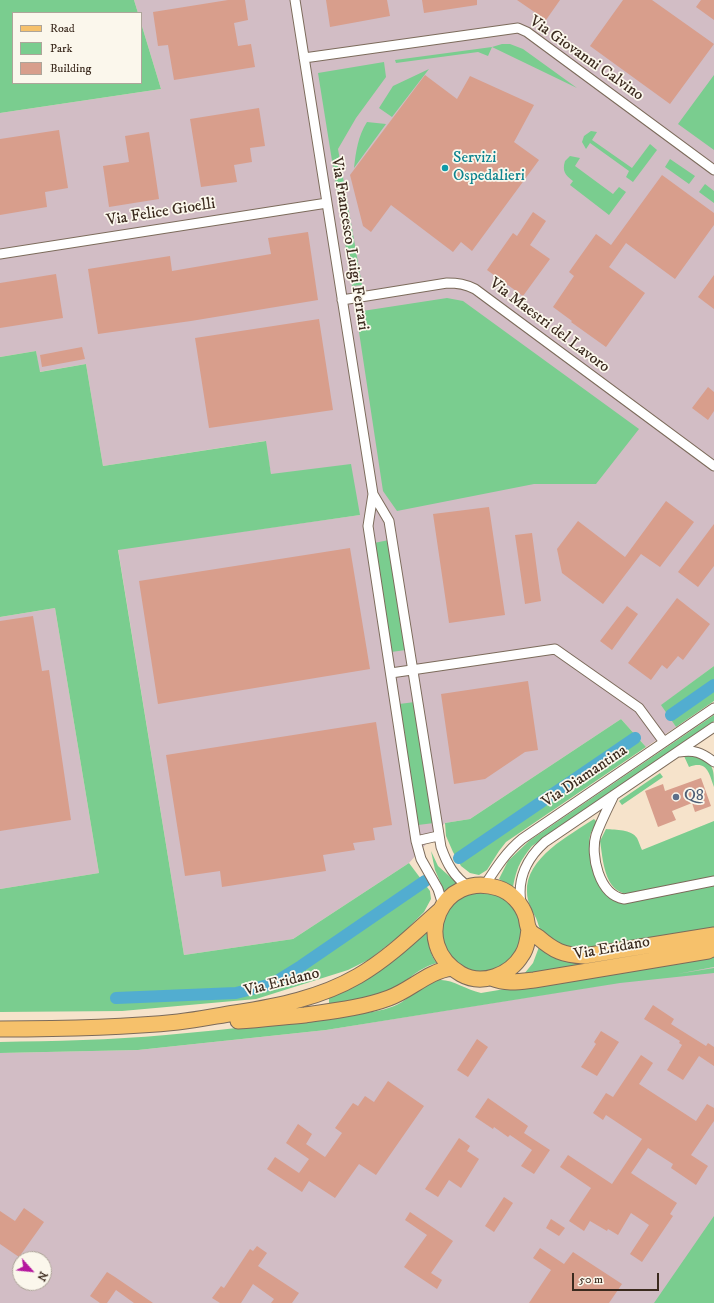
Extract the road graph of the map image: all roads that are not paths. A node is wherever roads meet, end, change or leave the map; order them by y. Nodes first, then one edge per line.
1 (295, 0) edge
2 (304, 58) junction
3 (714, 170) edge
4 (327, 203) junction
5 (0, 254) edge
6 (342, 300) junction
7 (714, 466) edge
8 (373, 494) junction
9 (412, 670) junction
10 (391, 673) junction
11 (714, 708) edge
12 (714, 727) edge
13 (664, 742) junction
14 (677, 752) junction
15 (714, 762) edge
16 (615, 794) junction
17 (438, 836) junction
18 (416, 841) junction
19 (714, 881) edge
20 (485, 885) junction
21 (469, 887) junction
22 (442, 907) junction
23 (521, 907) junction
24 (529, 929) junction
25 (714, 935) edge
26 (714, 948) edge
27 (452, 968) junction
28 (491, 978) junction
29 (179, 1022) junction
30 (0, 1029) edge

1 - 2 street, Via Francesco Luigi Ferrari
2 - 3 street, Via Giovanni Calvino
2 - 4 street, Via Francesco Luigi Ferrari
4 - 5 street, Via Felice Gioelli
4 - 6 street, Via Francesco Luigi Ferrari
6 - 7 street, Via Maestri del Lavoro
6 - 8 street, Via Francesco Luigi Ferrari
8 - 9 street, Via Francesco Luigi Ferrari
8 - 10 street, Via Francesco Luigi Ferrari
9 - 10 street
9 - 13 street
9 - 17 street, Via Francesco Luigi Ferrari
10 - 18 street, Via Francesco Luigi Ferrari
11 - 13 street, Via Diamantina
12 - 14 street, Via Diamantina
13 - 20 street, Via Diamantina
14 - 15 street
14 - 16 street, Via Diamantina
16 - 19 street
16 - 23 street, Via Diamantina
17 - 18 street
17 - 21 street, Via Francesco Luigi Ferrari
18 - 22 street, Via Francesco Luigi Ferrari
20 - 21 main road, Via Eridano
20 - 23 main road, Via Eridano
21 - 22 main road, Via Eridano
22 - 27 main road, Via Eridano
22 - 29 main road, Via Eridano
23 - 24 main road, Via Eridano
24 - 25 main road, Via Eridano
24 - 28 main road, Via Eridano
26 - 28 main road, Via Eridano
27 - 28 main road, Via Eridano
27 - 29 main road, Via Eridano
29 - 30 main road, Via Eridano

